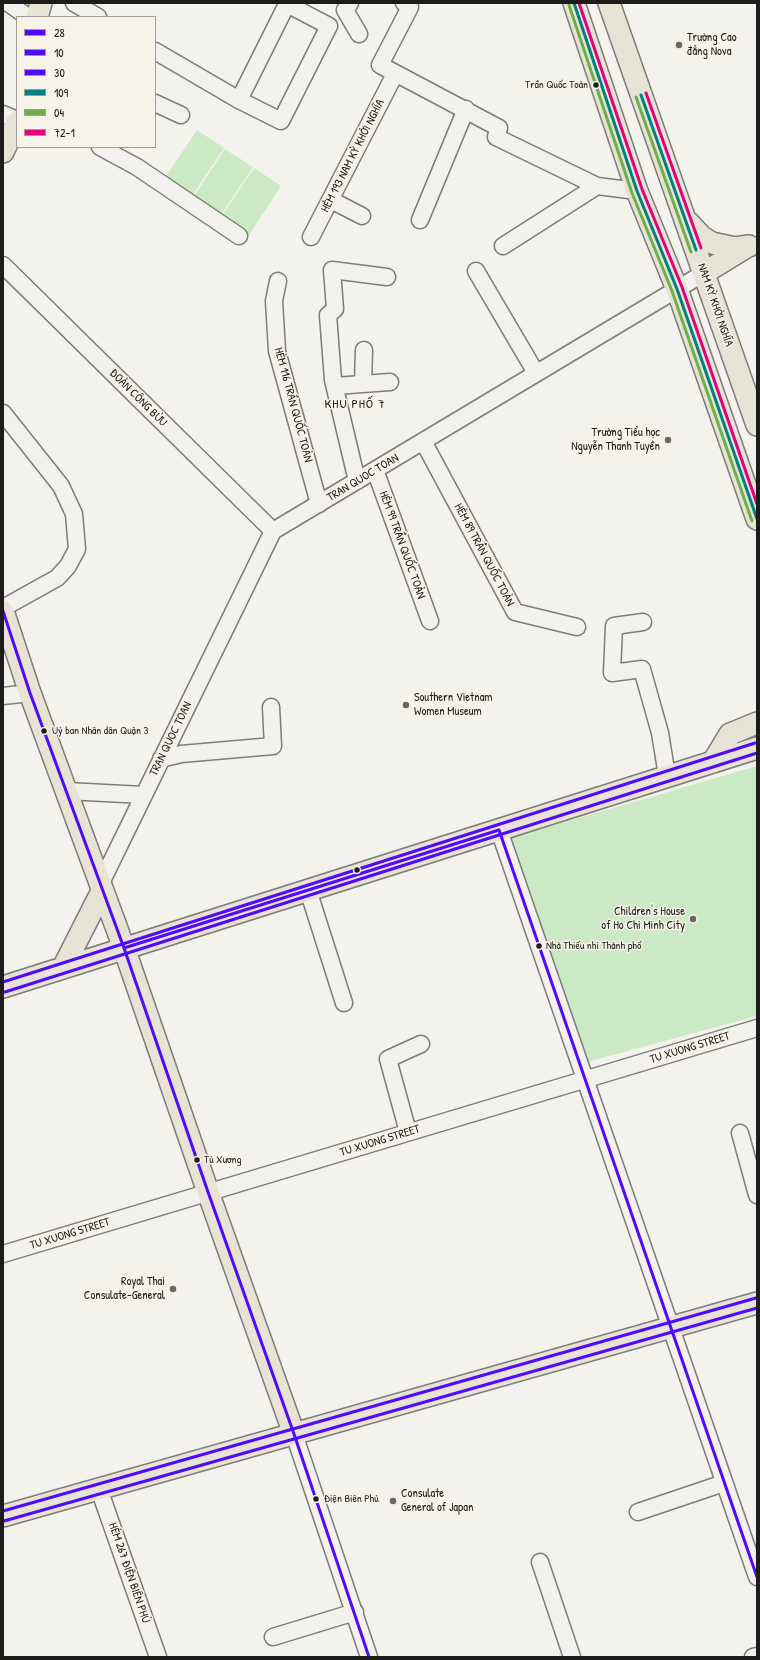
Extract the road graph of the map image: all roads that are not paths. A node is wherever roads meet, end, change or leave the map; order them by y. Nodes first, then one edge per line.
1 (8, 3) edge
2 (41, 3) edge
3 (74, 3) edge
4 (350, 3) edge
5 (404, 3) edge
6 (574, 3) edge
7 (609, 3) edge
8 (27, 16) edge
9 (37, 16) edge
10 (96, 16) edge
11 (359, 34) dead end
12 (156, 52) edge
13 (395, 74) junction
14 (239, 100) junction
15 (156, 103) edge
16 (466, 110) junction
17 (3, 114) edge
18 (181, 115) dead end
19 (16, 120) edge
20 (16, 123) edge
21 (102, 148) edge
22 (3, 152) edge
23 (597, 186) junction
24 (637, 191) junction
25 (331, 200) junction
26 (684, 215) junction
27 (362, 216) dead end
28 (420, 220) dead end
29 (239, 236) dead end
30 (311, 238) dead end
31 (753, 244) edge
32 (502, 246) dead end
33 (3, 265) edge
34 (476, 271) dead end
35 (704, 273) junction
36 (387, 277) dead end
37 (278, 281) dead end
38 (677, 289) junction
39 (364, 350) dead end
40 (536, 373) junction
41 (390, 382) dead end
42 (363, 384) junction
43 (335, 386) junction
44 (3, 413) edge
45 (757, 425) edge
46 (424, 441) junction
47 (375, 470) junction
48 (357, 481) junction
49 (319, 504) junction
50 (757, 519) edge
51 (273, 531) junction
52 (3, 610) edge
53 (430, 621) dead end
54 (643, 622) dead end
55 (577, 627) dead end
56 (30, 693) junction
57 (3, 696) edge
58 (271, 707) dead end
59 (757, 723) edge
60 (757, 748) edge
61 (161, 759) junction
62 (713, 762) junction
63 (667, 776) junction
64 (66, 791) junction
65 (144, 795) junction
66 (499, 830) junction
67 (100, 888) junction
68 (308, 890) junction
69 (124, 948) junction
70 (63, 968) junction
71 (3, 987) edge
72 (344, 1004) dead end
73 (757, 1028) edge
74 (421, 1044) dead end
75 (585, 1079) junction
76 (408, 1132) junction
77 (740, 1133) dead end
78 (208, 1192) junction
79 (757, 1194) edge
80 (3, 1254) edge
81 (757, 1303) edge
82 (671, 1327) junction
83 (294, 1434) junction
84 (724, 1483) junction
85 (99, 1489) junction
86 (638, 1512) dead end
87 (3, 1516) edge
88 (540, 1562) dead end
89 (757, 1578) edge
90 (355, 1612) junction
91 (273, 1637) dead end
92 (757, 1656) edge
93 (158, 1657) edge
94 (369, 1657) edge
95 (572, 1657) edge
96 (753, 1657) edge

1 - 8 street
2 - 9 main road
3 - 10 street
4 - 11 street
5 - 13 street
6 - 24 main road
7 - 26 main road, NAM KỲ KHỞI NGHĨA
12 - 14 street
13 - 16 street
13 - 25 street, HẺM 193 NAM KỲ KHỞI NGHĨA
14 - 14 street
15 - 18 street
16 - 23 street
16 - 28 street
17 - 19 street
20 - 22 main road
21 - 29 street
23 - 24 street
23 - 32 street
24 - 38 main road
25 - 27 street
25 - 30 street, HẺM 193 NAM KỲ KHỞI NGHĨA
26 - 31 main road
26 - 35 main road, NAM KỲ KHỞI NGHĨA
31 - 35 main road
33 - 51 street, ĐOÀN CÔNG BỬU
34 - 40 street
35 - 38 street, TRAN QUOC TOAN
35 - 45 main road, NAM KỲ KHỞI NGHĨA
36 - 43 street
37 - 49 street, HẺM 116 TRẦN QUỐC TOẢN
38 - 40 street, TRAN QUOC TOAN
38 - 50 main road
39 - 42 street
40 - 46 street, TRAN QUOC TOAN
41 - 42 street
42 - 43 street
43 - 48 street
44 - 52 street
46 - 47 street, TRAN QUOC TOAN
46 - 55 street, HẺM 89 TRẦN QUỐC TOẢN
47 - 48 street, TRAN QUOC TOAN
47 - 53 street, HẺM 99 TRẦN QUỐC TOẢN
48 - 49 street, TRAN QUOC TOAN
49 - 51 street, TRAN QUOC TOAN
51 - 61 street, TRAN QUOC TOAN
52 - 56 main road
54 - 63 street
56 - 57 street
56 - 64 main road
58 - 61 street
59 - 62 main road
60 - 62 main road
61 - 65 street, TRAN QUOC TOAN
62 - 63 main road
63 - 66 main road
64 - 65 street
64 - 67 main road
65 - 67 street, TRAN QUOC TOAN
66 - 68 main road
66 - 75 street
67 - 69 main road
67 - 70 main road
68 - 69 main road
68 - 72 street
69 - 70 main road
69 - 78 main road
70 - 71 main road
73 - 75 street, TU XUONG STREET
74 - 76 street
75 - 76 street, TU XUONG STREET
75 - 82 street
76 - 78 street, TU XUONG STREET
77 - 79 street
78 - 80 street, TU XUONG STREET
78 - 83 main road
81 - 82 main road
82 - 83 main road
82 - 84 street
83 - 85 main road
83 - 90 street
84 - 86 street
84 - 89 street
85 - 87 main road
85 - 93 street, HẺM 267 ĐIỆN BIÊN PHỦ
88 - 95 street
90 - 91 street
90 - 94 street
92 - 96 street

